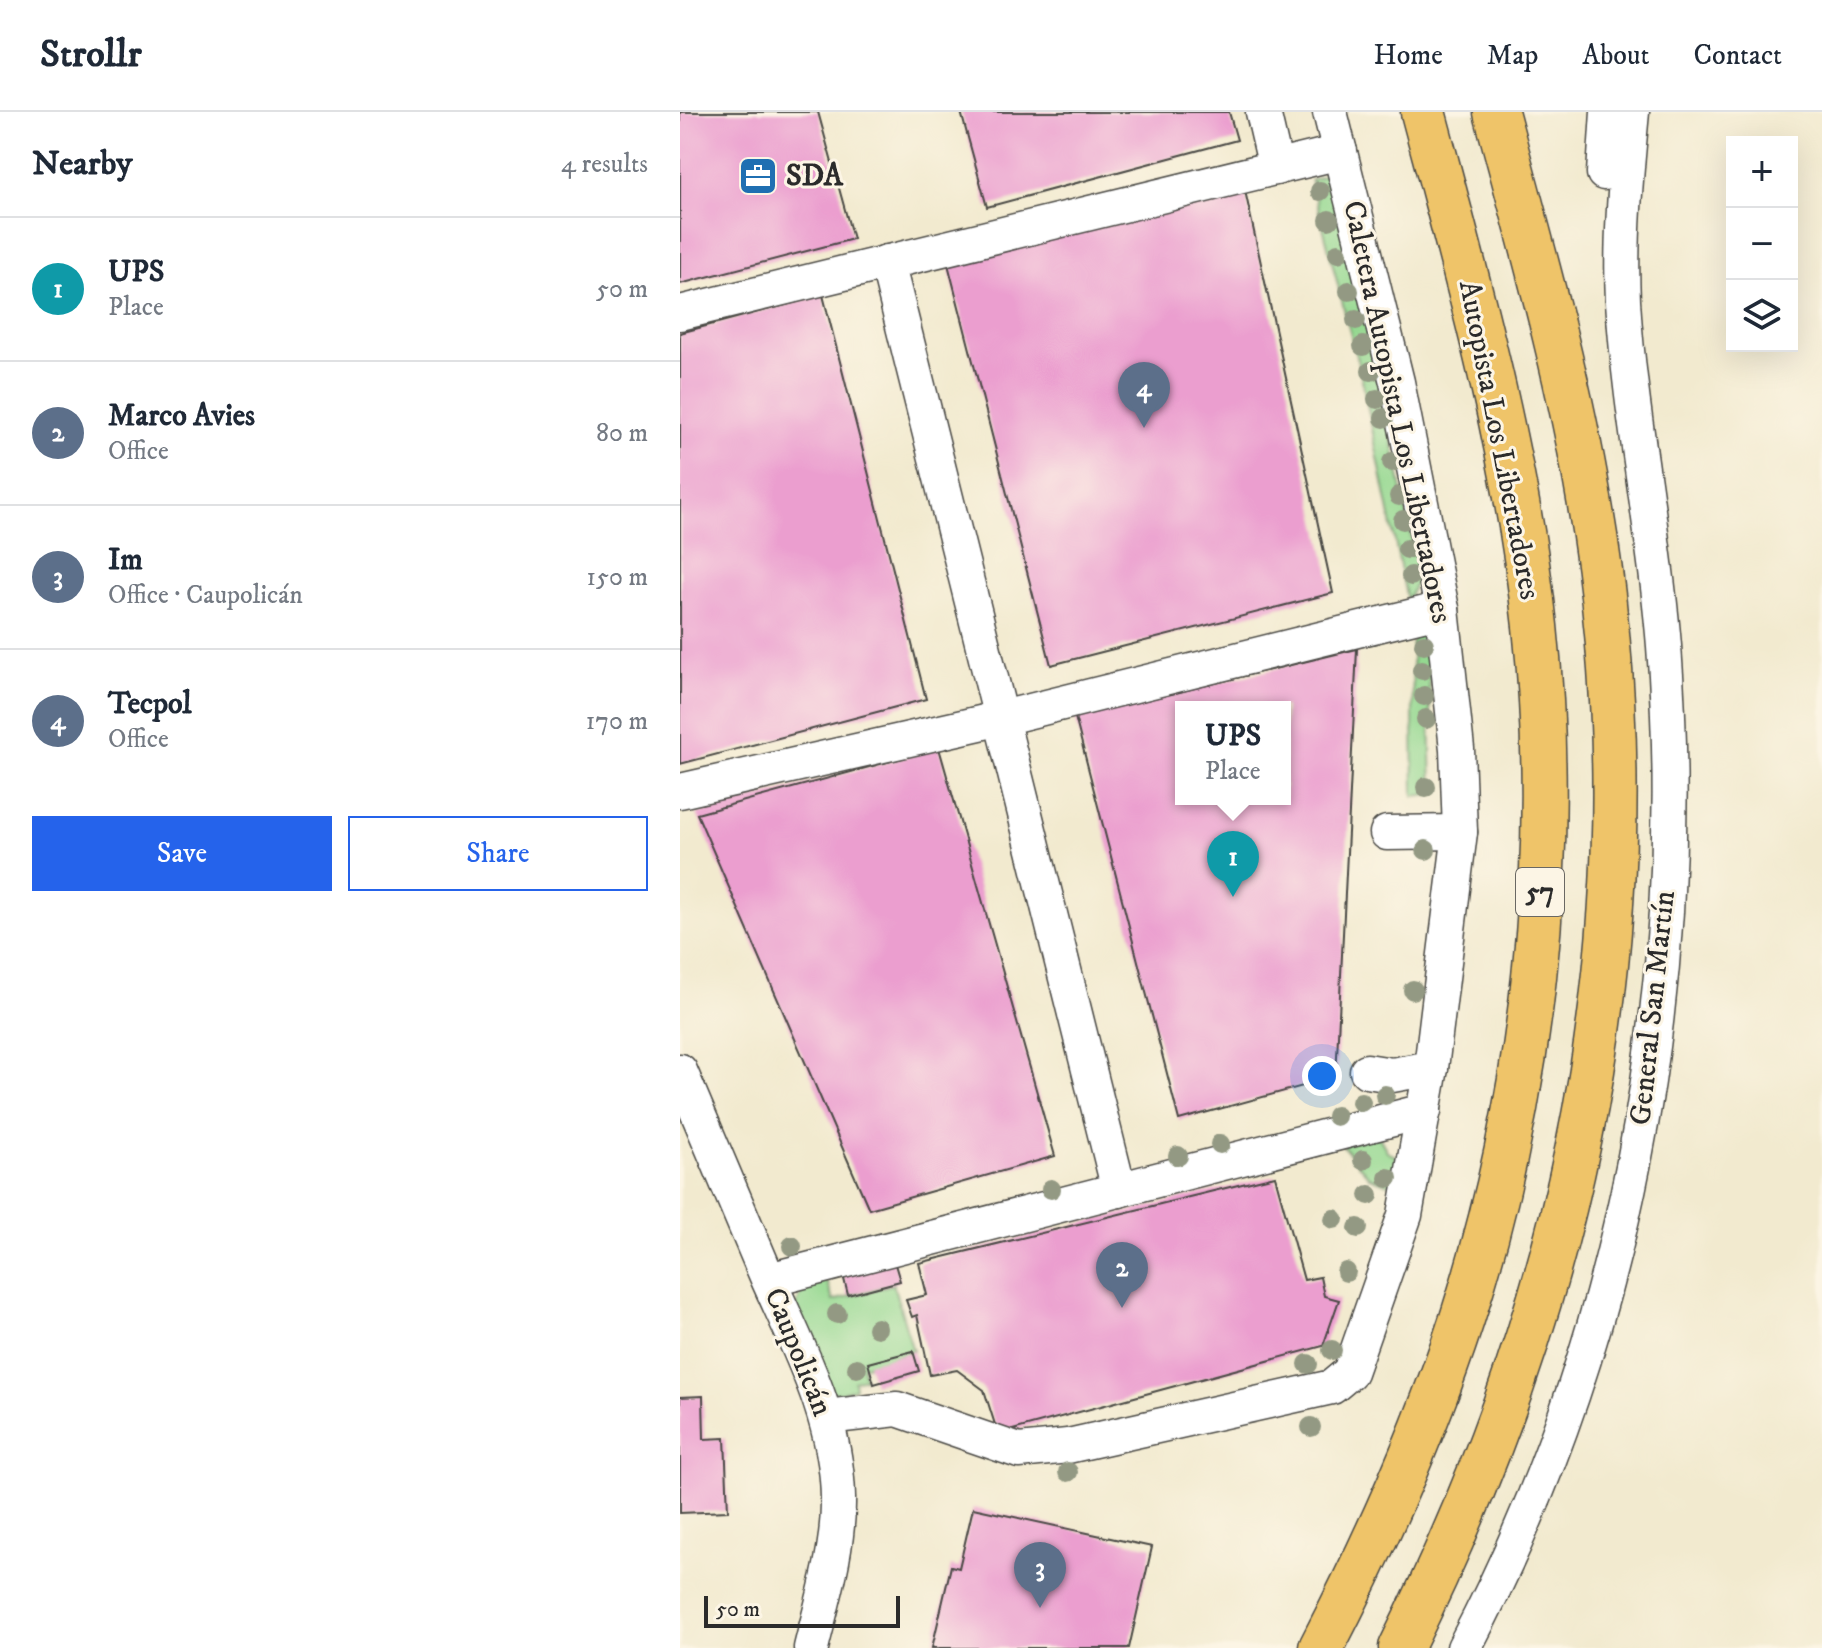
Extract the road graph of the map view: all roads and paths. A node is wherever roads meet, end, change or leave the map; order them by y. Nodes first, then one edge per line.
1 (1263, 112) edge
2 (1330, 112) edge
3 (1423, 112) edge
4 (1496, 112) edge
5 (1608, 112) edge
6 (1632, 112) edge
7 (1340, 152) junction
8 (1276, 168) junction
9 (887, 262) junction
10 (680, 313) edge
11 (1626, 339) junction
12 (1442, 609) junction
13 (1002, 718) junction
14 (680, 791) edge
15 (1460, 832) junction
16 (1387, 833) dead end
17 (1431, 1068) junction
18 (680, 1071) edge
19 (1367, 1071) dead end
20 (1424, 1111) junction
21 (1119, 1190) junction
22 (769, 1280) junction
23 (826, 1417) junction
24 (811, 1648) edge
25 (1321, 1648) edge
26 (1401, 1648) edge
27 (1464, 1648) edge

1 - 8 street
2 - 7 street, Caletera Autopista Los Libertadores
3 - 25 highway, Autopista Los Libertadores / 57
4 - 26 highway
5 - 11 street, General San Martín
6 - 11 street, General San Martín
7 - 8 street
7 - 12 street, Caletera Autopista Los Libertadores
8 - 9 street
9 - 10 street
9 - 13 street
11 - 27 street, General San Martín
12 - 13 street
12 - 15 street, Caletera Autopista Los Libertadores
13 - 14 street
13 - 21 street
15 - 16 street
15 - 17 street, Caletera Autopista Los Libertadores
17 - 19 street
17 - 20 street, Caletera Autopista Los Libertadores
18 - 22 street, Caupolicán
20 - 21 street
20 - 23 street, Caletera Autopista Los Libertadores
21 - 22 street
22 - 23 street, Caupolicán
23 - 24 street, Caupolicán

